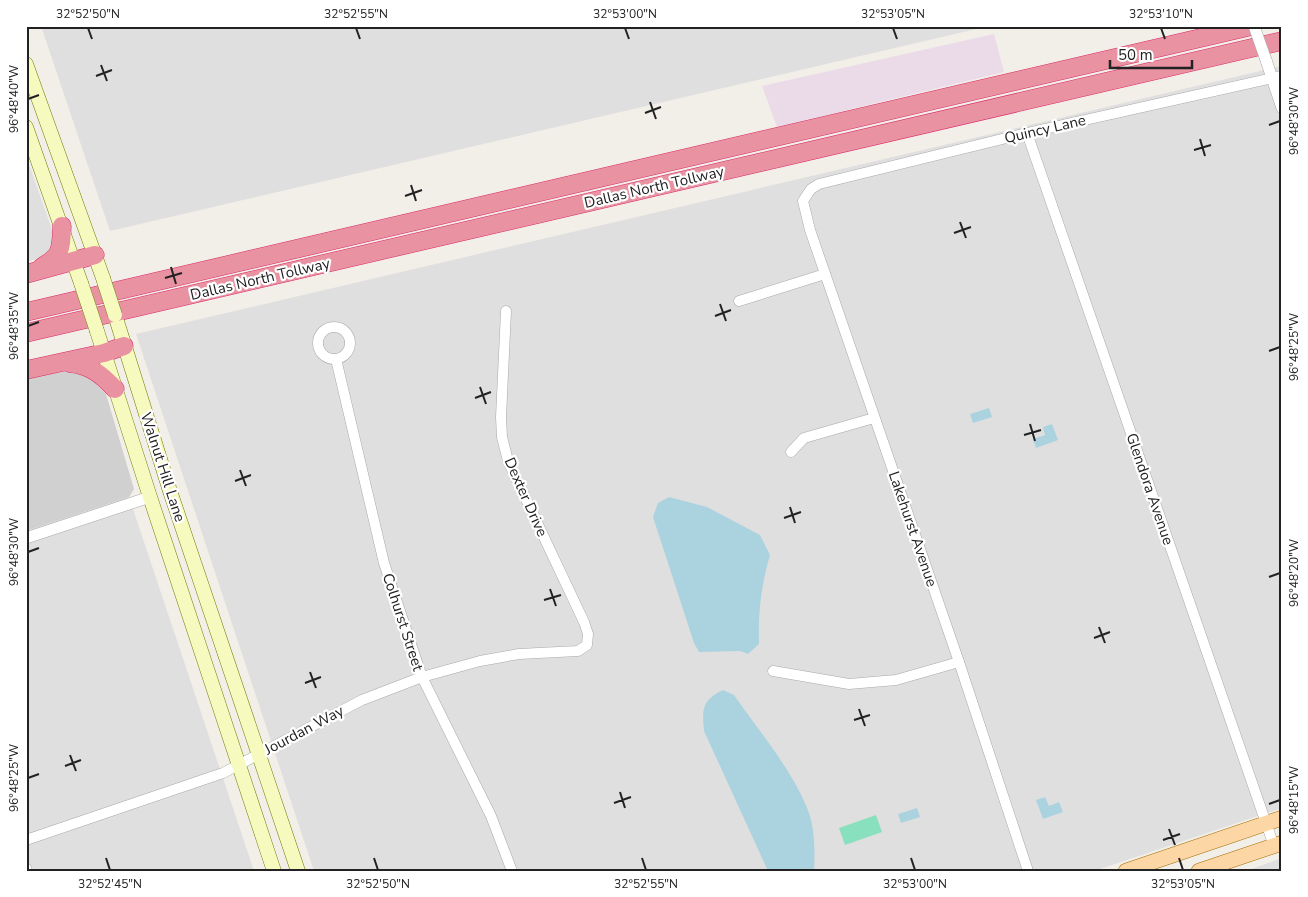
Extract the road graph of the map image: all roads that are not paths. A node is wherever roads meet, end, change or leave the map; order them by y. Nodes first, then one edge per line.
1 (1253, 26) edge
2 (1282, 41) edge
3 (26, 64) edge
4 (1277, 77) edge
5 (32, 95) edge
6 (1282, 108) edge
7 (26, 127) edge
8 (1027, 133) junction
9 (811, 189) joint
10 (62, 226) junction
11 (95, 255) junction
12 (74, 261) junction
13 (30, 273) edge
14 (825, 274) junction
15 (739, 301) dead end
16 (26, 312) edge
17 (506, 312) dead end
18 (26, 333) edge
19 (124, 346) junction
20 (104, 353) junction
21 (336, 359) dead end
22 (62, 363) junction
23 (26, 370) edge
24 (115, 389) junction
25 (874, 418) junction
26 (791, 452) dead end
27 (170, 491) junction
28 (150, 497) junction
29 (26, 538) edge
30 (587, 645) joint
31 (959, 662) junction
32 (773, 670) dead end
33 (422, 677) junction
34 (260, 754) junction
35 (239, 765) junction
36 (1277, 822) edge
37 (26, 840) edge
38 (1278, 844) edge
39 (274, 871) edge
40 (298, 871) edge
41 (512, 871) edge
42 (1028, 871) edge
43 (1126, 871) edge
44 (1199, 871) edge

1 - 4 street, bridge
1 - 16 highway, Dallas North Tollway
2 - 18 highway, Dallas North Tollway
3 - 5 main road, Walnut Hill Lane
4 - 6 street
4 - 8 street, Quincy Lane
5 - 11 main road, Walnut Hill Lane
7 - 10 main road, Walnut Hill Lane
8 - 9 street, Quincy Lane
8 - 36 street, Glendora Avenue
9 - 14 street, Lakehurst Avenue
10 - 12 main road, Walnut Hill Lane
10 - 13 highway
11 - 12 highway
11 - 19 main road, Walnut Hill Lane, bridge
12 - 13 highway
12 - 20 main road, Walnut Hill Lane, bridge
14 - 15 street
14 - 25 street, Lakehurst Avenue
17 - 30 street, Dexter Drive
19 - 20 highway
19 - 27 main road, Walnut Hill Lane
20 - 22 highway
20 - 24 main road, Walnut Hill Lane
21 - 33 street, Colhurst Street
22 - 23 highway
22 - 24 highway
24 - 28 main road, Walnut Hill Lane
25 - 26 street
25 - 31 street, Lakehurst Avenue
27 - 28 main road
27 - 34 main road, Walnut Hill Lane
28 - 29 street
28 - 35 main road, Walnut Hill Lane
30 - 33 street, Jourdan Way
31 - 32 street
31 - 42 street, Lakehurst Avenue
33 - 34 street, Jourdan Way
33 - 41 street, Colhurst Street
34 - 35 street, Jourdan Way
34 - 40 main road, Walnut Hill Lane
35 - 37 street, Jourdan Way
35 - 39 main road, Walnut Hill Lane
36 - 38 street, Glendora Avenue
36 - 43 main road
38 - 44 main road

